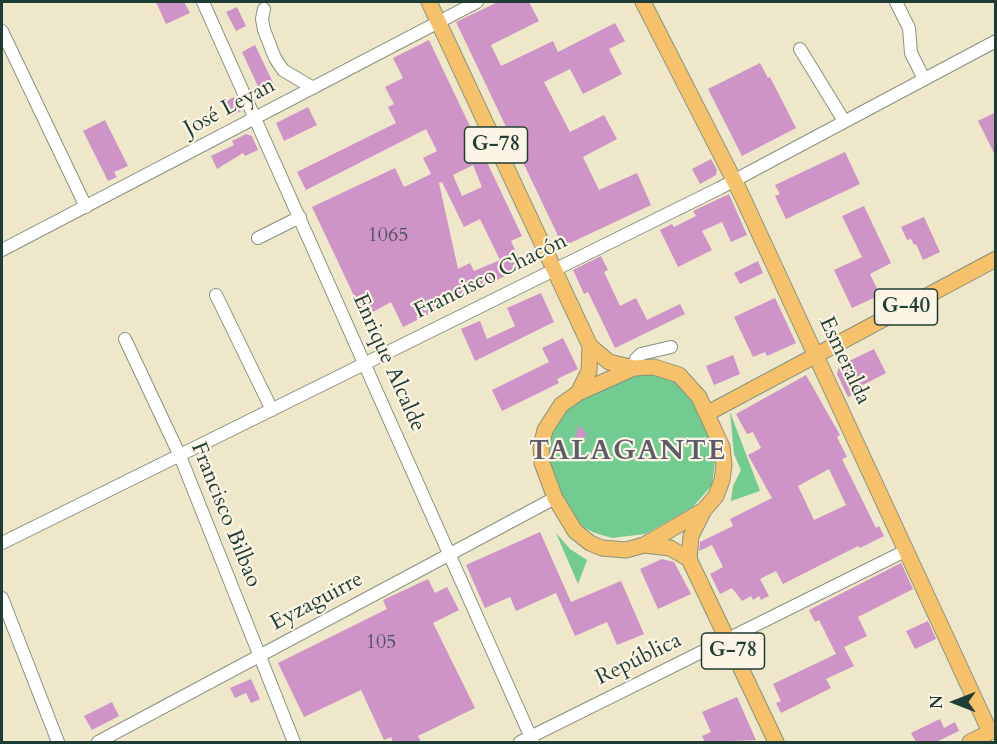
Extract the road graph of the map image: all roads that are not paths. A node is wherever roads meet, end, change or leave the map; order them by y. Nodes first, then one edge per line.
1 (203, 2) edge
2 (429, 2) edge
3 (477, 2) edge
4 (643, 2) edge
5 (896, 2) edge
6 (264, 9) dead end
7 (438, 22) junction
8 (2, 31) edge
9 (996, 41) edge
10 (800, 49) dead end
11 (924, 79) junction
12 (314, 88) junction
13 (255, 118) junction
14 (844, 121) junction
15 (734, 180) junction
16 (86, 207) junction
17 (300, 217) junction
18 (258, 238) dead end
19 (2, 250) edge
20 (996, 259) edge
21 (554, 268) junction
22 (216, 295) dead end
23 (125, 339) dead end
24 (590, 346) junction
25 (670, 347) dead end
26 (817, 355) junction
27 (366, 363) junction
28 (634, 368) junction
29 (578, 393) junction
30 (272, 410) junction
31 (708, 413) junction
32 (180, 456) junction
33 (555, 498) junction
34 (704, 510) junction
35 (2, 543) edge
36 (644, 545) junction
37 (905, 551) junction
38 (450, 554) junction
39 (689, 559) junction
40 (2, 598) edge
41 (727, 639) junction
42 (259, 656) junction
43 (994, 735) edge
44 (528, 741) edge
45 (58, 742) edge
46 (98, 742) edge
47 (294, 742) edge
48 (776, 742) edge
49 (970, 742) edge

1 - 13 street, Enrique Alcalde
2 - 7 main road, G-78
3 - 7 street, José Leyan
4 - 15 main road, Esmeralda
5 - 11 street
6 - 12 street
7 - 12 street, José Leyan
7 - 21 main road, G-78
8 - 16 street
9 - 11 street, Francisco Chacón
10 - 14 street
11 - 14 street, Francisco Chacón
12 - 13 street, José Leyan
13 - 16 street, José Leyan
13 - 17 street, Enrique Alcalde
14 - 15 street, Francisco Chacón
15 - 21 street, Francisco Chacón
15 - 26 main road, Esmeralda
16 - 19 street, José Leyan
17 - 18 street
17 - 27 street, Enrique Alcalde
20 - 26 main road, G-40
21 - 24 main road, G-78
21 - 27 street, Francisco Chacón
22 - 30 street
23 - 32 street, Francisco Bilbao
24 - 28 main road, G-78
24 - 29 main road, G-78
25 - 28 street
26 - 31 main road, G-40
26 - 37 main road, Esmeralda
27 - 30 street, Francisco Chacón
27 - 38 street, Enrique Alcalde
28 - 29 main road, G-78
28 - 31 main road, G-78
29 - 33 main road, G-78
30 - 32 street, Francisco Chacón
31 - 34 main road, G-78
32 - 35 street, Francisco Chacón
32 - 42 street, Francisco Bilbao
33 - 36 main road, G-78
33 - 38 street, Eyzaguirre
34 - 36 main road, G-78
34 - 39 main road, G-78
36 - 39 main road, G-78
37 - 41 street, República
37 - 43 main road, Esmeralda
38 - 42 street, Eyzaguirre
38 - 44 street, Enrique Alcalde
39 - 41 main road, G-78
40 - 45 street
41 - 44 street, República
41 - 48 main road, G-78
42 - 46 street, Eyzaguirre
42 - 47 street, Francisco Bilbao
43 - 49 main road

